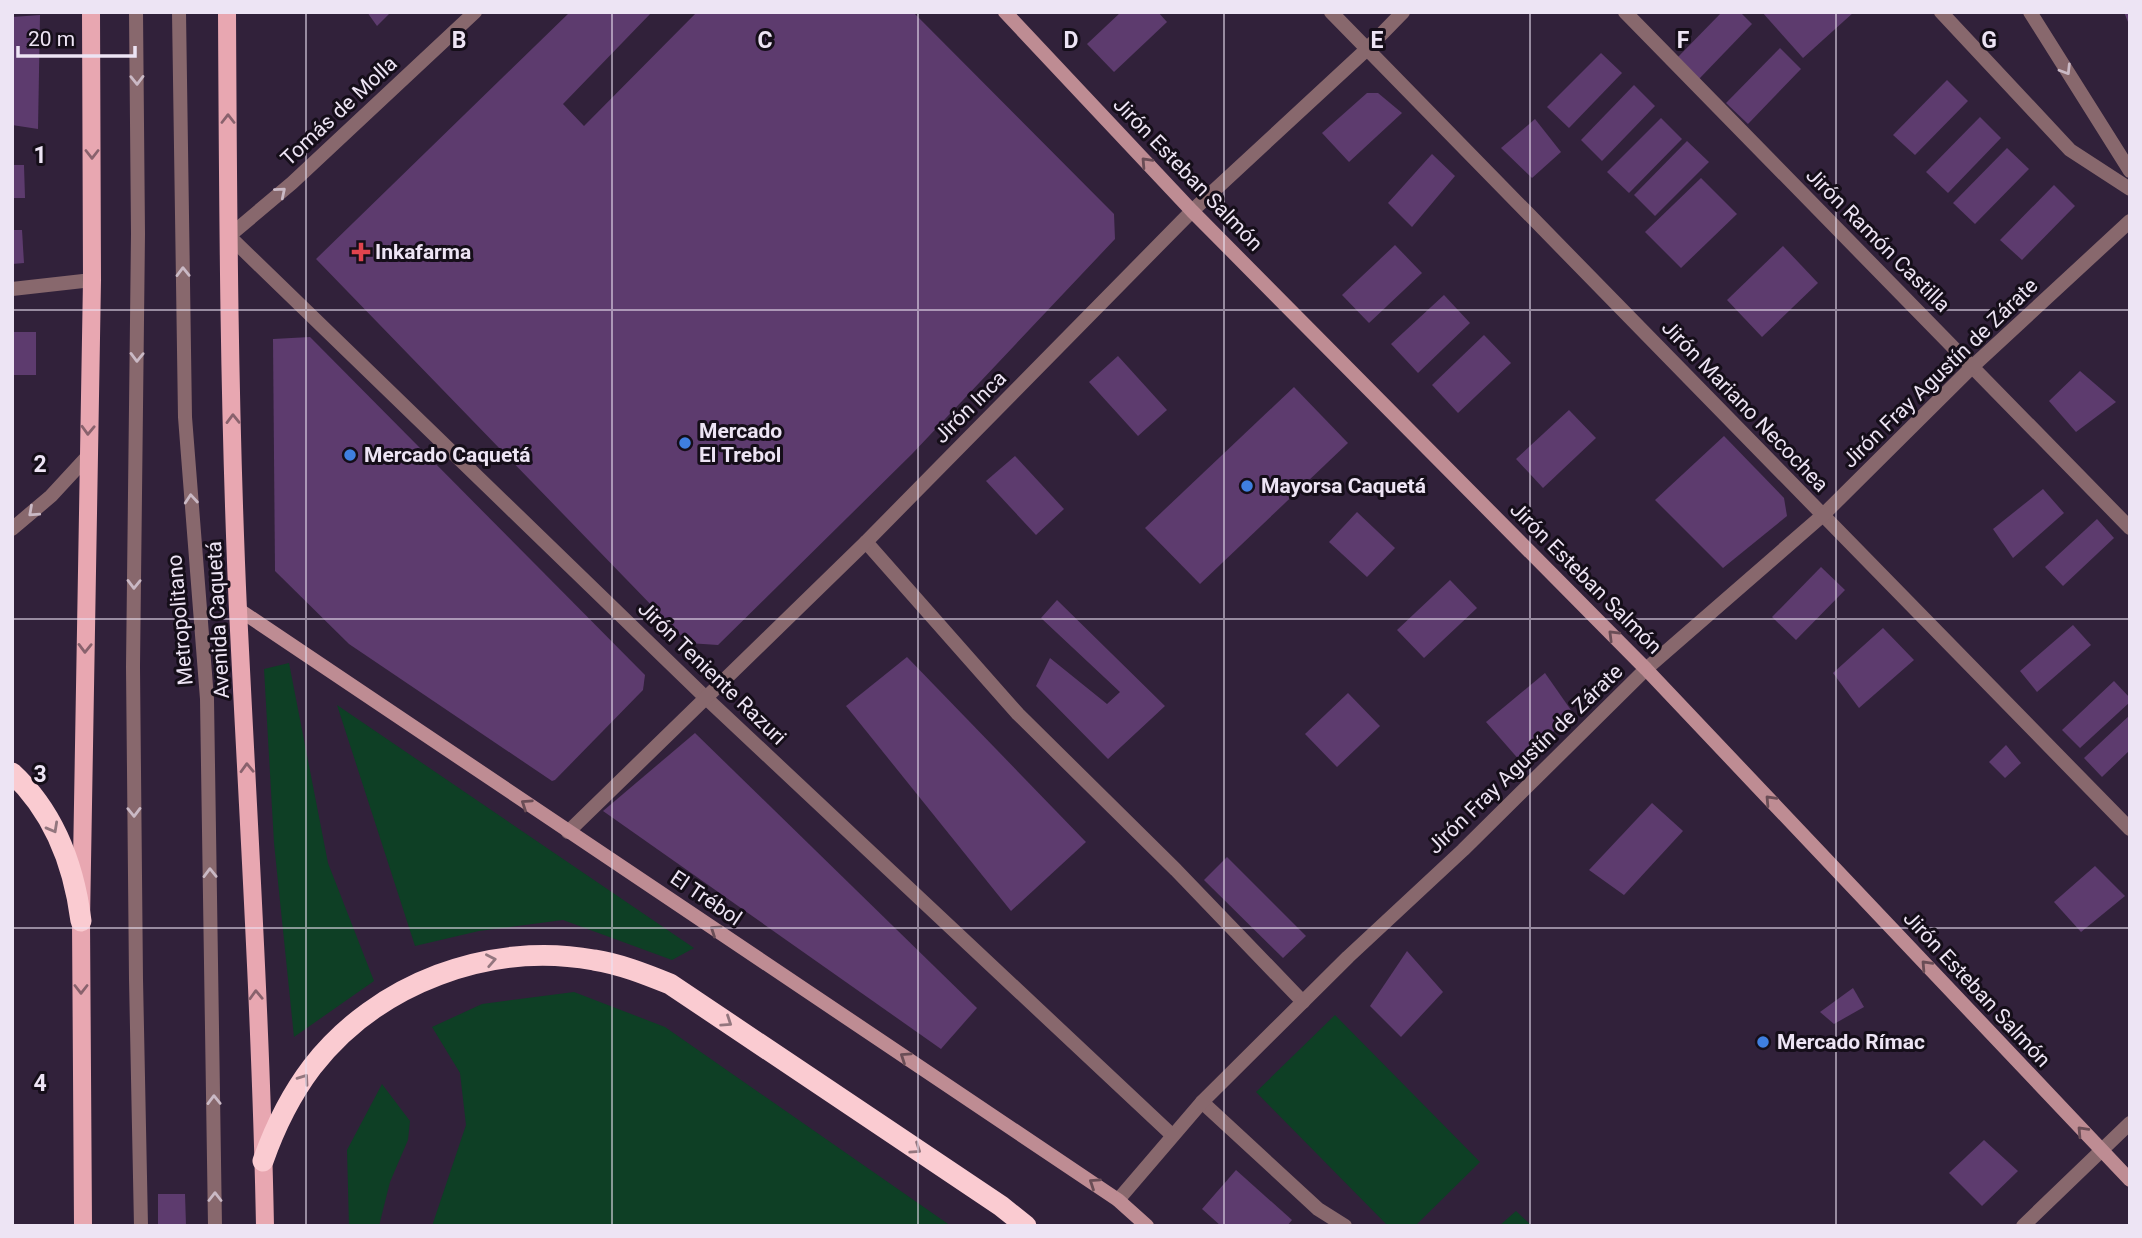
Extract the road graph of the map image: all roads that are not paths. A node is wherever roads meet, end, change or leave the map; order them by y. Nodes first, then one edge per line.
1 (91, 12) edge
2 (136, 12) edge
3 (179, 12) edge
4 (227, 12) edge
5 (475, 12) edge
6 (1006, 12) edge
7 (1331, 12) edge
8 (1403, 12) edge
9 (1625, 12) edge
10 (1941, 12) edge
11 (2030, 12) edge
12 (1366, 50) junction
13 (2130, 171) edge
14 (2130, 189) edge
15 (1192, 211) junction
16 (2130, 221) edge
17 (229, 236) junction
18 (92, 279) junction
19 (12, 289) edge
20 (1973, 366) junction
21 (88, 457) junction
22 (1823, 515) junction
23 (2130, 528) edge
24 (12, 529) edge
25 (866, 542) junction
26 (238, 609) junction
27 (1647, 670) junction
28 (705, 697) junction
29 (12, 773) edge
30 (2130, 829) edge
31 (568, 832) junction
32 (81, 921) junction
33 (1303, 1002) junction
34 (1202, 1102) junction
35 (2130, 1122) edge
36 (1172, 1135) junction
37 (2101, 1150) junction
38 (263, 1161) junction
39 (2130, 1180) edge
40 (1118, 1200) junction
41 (83, 1226) edge
42 (141, 1226) edge
43 (215, 1226) edge
44 (265, 1226) edge
45 (1026, 1226) edge
46 (1147, 1226) edge
47 (1345, 1226) edge
48 (2023, 1226) edge

1 -> 18 main road
2 -> 42 street, Metropolitano
43 -> 3 street, Metropolitano
17 -> 4 main road, Avenida Caquetá
17 -> 5 street, Tomás de Molla
15 -> 6 street, Jirón Esteban Salmón
7 - 12 street, Jirón Mariano Necochea
8 - 12 street, Jirón Inca
9 - 20 street, Jirón Ramón Castilla
10 - 14 street
11 -> 13 street
12 - 15 street, Jirón Inca
12 - 22 street, Jirón Mariano Necochea
15 - 25 street, Jirón Inca
27 -> 15 street, Jirón Esteban Salmón
16 - 20 street, Jirón Fray Agustín de Zárate
26 -> 17 main road, Avenida Caquetá
17 - 28 street, Jirón Teniente Razuri
18 - 19 street
18 -> 21 main road
20 - 22 street, Jirón Fray Agustín de Zárate
20 - 23 street, Jirón Ramón Castilla
21 -> 24 street
21 -> 32 main road
22 - 27 street, Jirón Fray Agustín de Zárate
22 - 30 street, Jirón Mariano Necochea
25 - 28 street, Jirón Inca
25 - 33 street
31 -> 26 street, El Trébol
38 -> 26 main road, Avenida Caquetá
27 - 33 street, Jirón Fray Agustín de Zárate
37 -> 27 street, Jirón Esteban Salmón
28 - 31 street, Jirón Inca
28 - 36 street, Jirón Teniente Razuri
29 -> 32 highway
40 -> 31 street, El Trébol
32 -> 41 main road
33 - 34 street, Jirón Fray Agustín de Zárate
34 - 36 street, Jirón Fray Agustín de Zárate
34 - 47 street
35 - 37 street
36 - 40 street, Jirón Fray Agustín de Zárate
37 - 39 street, Jirón Esteban Salmón
37 - 48 street
38 - 44 main road, Avenida Caquetá
38 -> 45 highway
40 - 46 street, El Trébol

